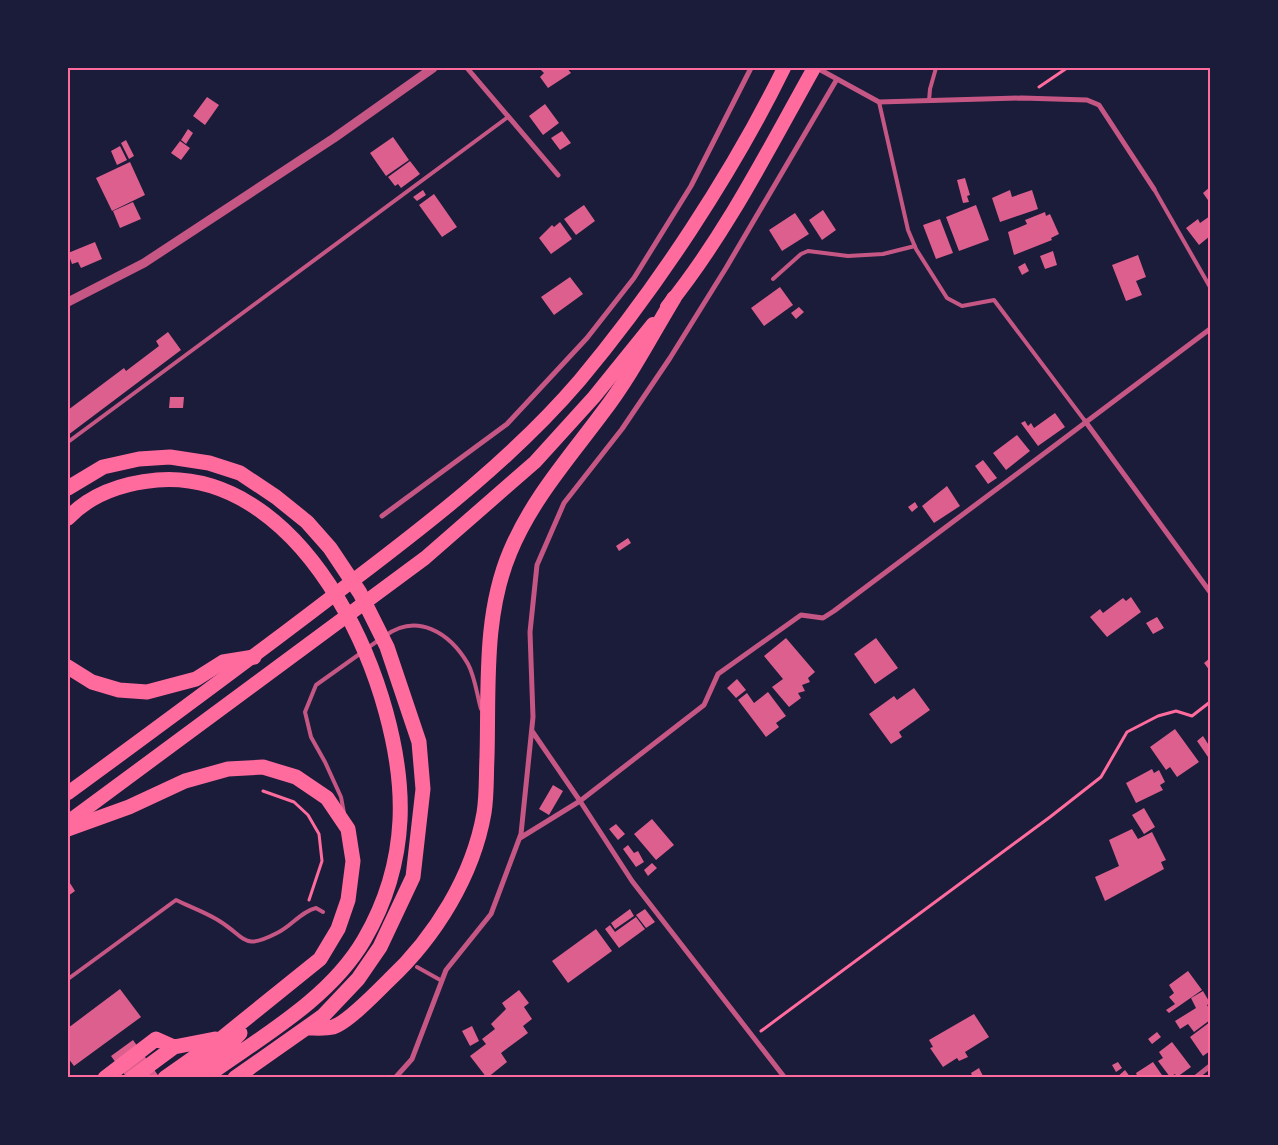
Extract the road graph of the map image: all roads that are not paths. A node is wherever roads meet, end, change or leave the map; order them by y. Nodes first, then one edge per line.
1 (433, 68) edge
2 (466, 68) edge
3 (751, 68) edge
4 (784, 68) edge
5 (815, 68) edge
6 (936, 68) edge
7 (837, 79) junction
8 (929, 101) junction
9 (879, 102) junction
10 (508, 117) junction
11 (558, 175) dead end
12 (1154, 189) joint
13 (915, 246) junction
14 (773, 278) dead end
15 (1210, 287) edge
16 (674, 298) junction
17 (68, 302) edge
18 (1210, 329) edge
19 (1085, 421) junction
20 (68, 442) edge
21 (68, 488) edge
22 (382, 516) dead end
23 (68, 518) edge
24 (1210, 592) edge
25 (254, 657) junction
26 (68, 667) edge
27 (531, 730) junction
28 (488, 731) junction
29 (68, 793) edge
30 (580, 801) junction
31 (68, 822) edge
32 (68, 829) edge
33 (348, 829) junction
34 (520, 839) junction
35 (323, 912) dead end
36 (417, 967) dead end
37 (68, 979) edge
38 (442, 981) junction
39 (299, 1010) junction
40 (305, 1029) junction
41 (221, 1045) junction
42 (174, 1047) junction
43 (266, 1056) junction
44 (1210, 1066) edge
45 (105, 1078) edge
46 (132, 1078) edge
47 (165, 1078) edge
48 (184, 1078) edge
49 (204, 1078) edge
50 (235, 1078) edge
51 (256, 1078) edge
52 (395, 1078) edge
53 (785, 1078) edge
54 (1195, 1078) edge

1 - 17 street
2 - 10 street
3 - 22 street
4 - 25 highway
5 - 7 street
5 - 16 highway
6 - 8 lane
7 - 9 street
7 - 27 street
8 - 9 street
8 - 12 street
9 - 13 lane
10 - 11 street
10 - 20 lane
12 - 15 lane
13 - 14 lane
13 - 19 lane
16 - 28 highway
16 - 31 highway
18 - 19 street
19 - 24 street
19 - 30 street
21 - 40 highway
23 - 39 highway
25 - 26 highway
25 - 29 highway
27 - 30 street
27 - 34 street
28 - 33 lane
28 - 40 highway
30 - 34 street
30 - 53 street
32 - 33 highway
33 - 41 highway
34 - 38 street
35 - 37 lane
36 - 38 lane
38 - 52 street
39 - 41 highway
39 - 49 highway
40 - 43 highway
41 - 42 highway
41 - 47 highway
41 - 48 highway
42 - 45 highway
42 - 46 highway
43 - 50 highway
43 - 51 highway
44 - 54 street

